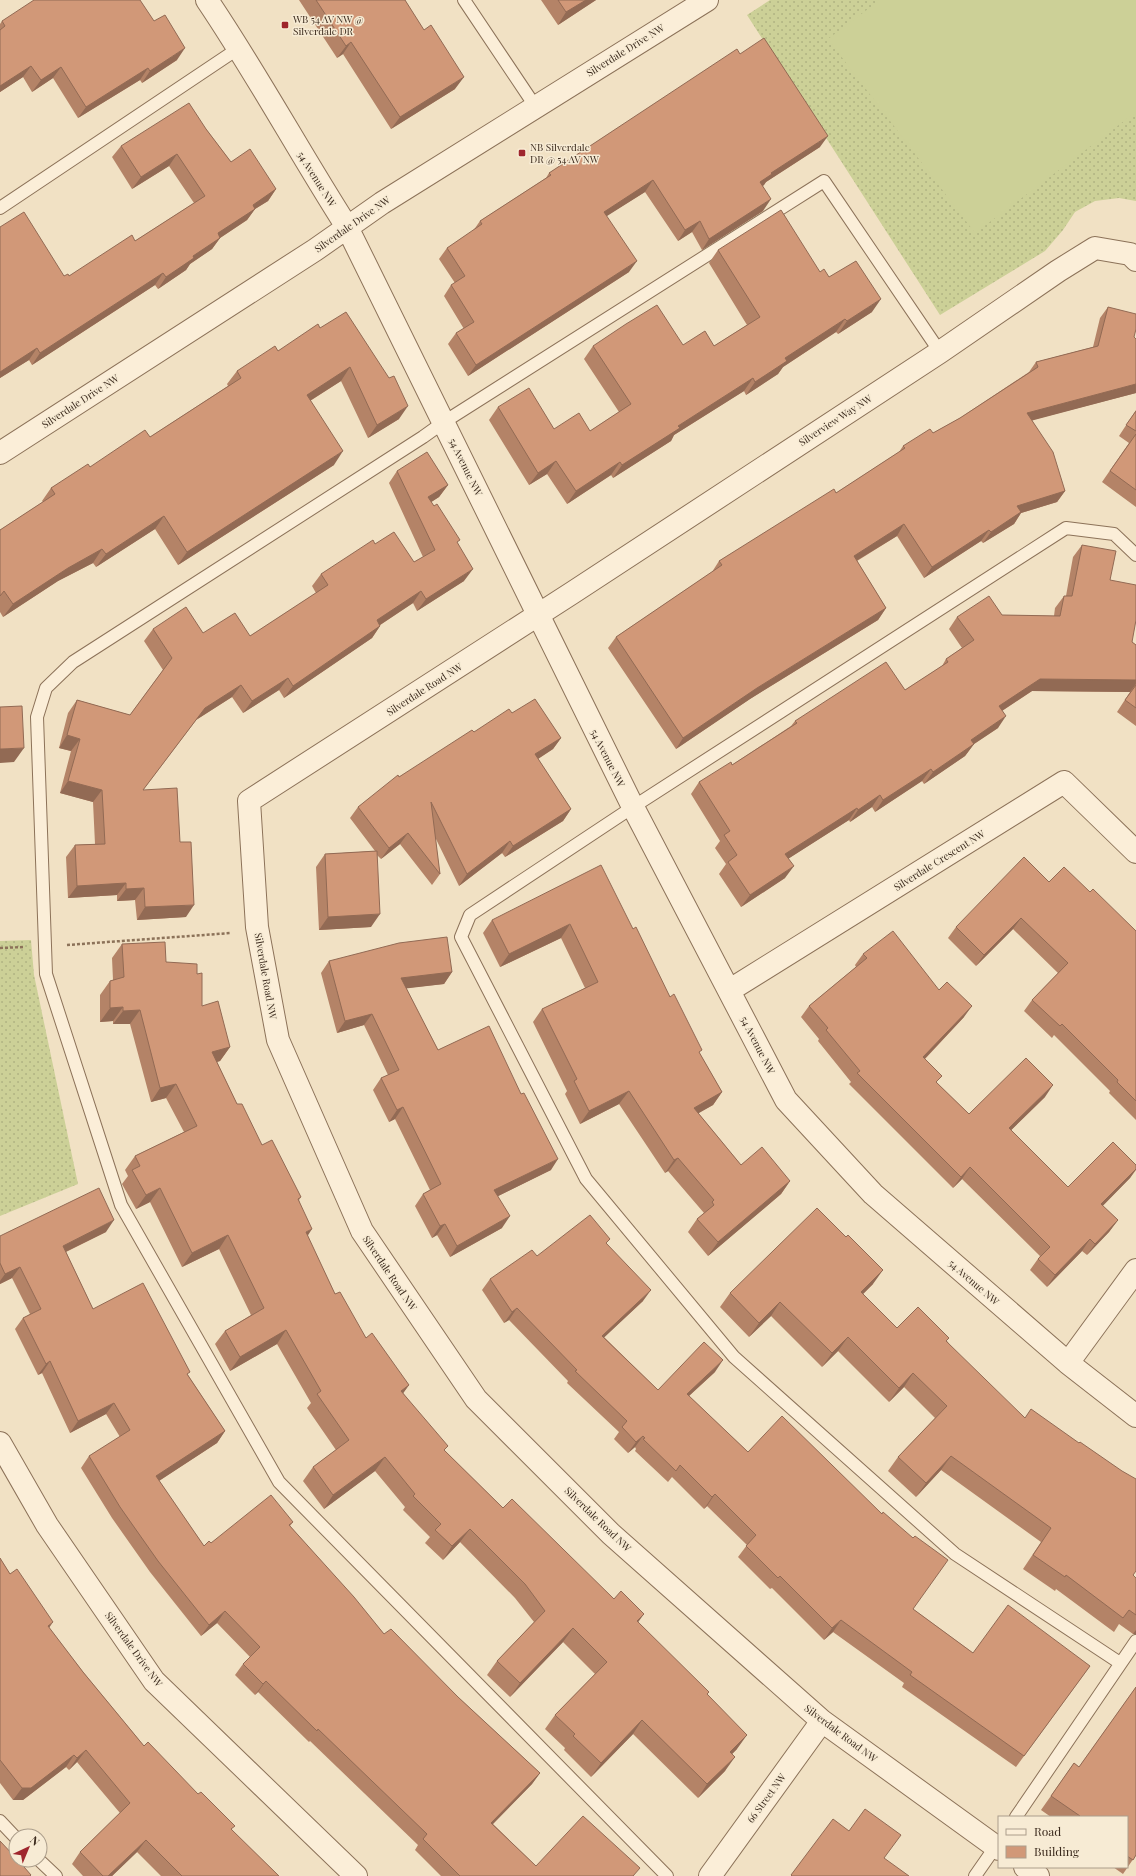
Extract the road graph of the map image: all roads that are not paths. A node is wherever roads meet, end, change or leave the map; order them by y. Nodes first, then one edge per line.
1 (207, 0) edge
2 (464, 0) edge
3 (707, 0) edge
4 (240, 48) junction
5 (535, 106) junction
6 (0, 208) edge
7 (347, 227) junction
8 (1136, 260) edge
9 (940, 352) junction
10 (444, 422) junction
11 (0, 453) edge
12 (1136, 555) edge
13 (538, 615) junction
14 (633, 807) junction
15 (1136, 852) edge
16 (730, 990) junction
17 (1136, 1270) edge
18 (1068, 1363) junction
19 (1136, 1416) edge
20 (0, 1443) edge
21 (1136, 1641) edge
22 (1120, 1663) junction
23 (822, 1721) junction
24 (1017, 1816) edge
25 (0, 1822) edge
26 (8, 1830) edge
27 (998, 1846) edge
28 (48, 1868) edge
29 (1026, 1868) edge
30 (56, 1876) edge
31 (356, 1876) edge
32 (667, 1876) edge
33 (710, 1876) edge
34 (975, 1876) edge
35 (1038, 1876) edge

1 - 4 street, 54 Avenue NW
2 - 5 lane
3 - 5 street, Silverdale Drive NW
4 - 6 lane
4 - 7 street, 54 Avenue NW
5 - 7 street, Silverdale Drive NW
7 - 10 street, 54 Avenue NW
7 - 11 street, Silverdale Drive NW
8 - 9 street, Silverview Way NW
9 - 10 lane
9 - 13 street, Silverview Way NW
10 - 13 street, 54 Avenue NW
10 - 32 lane
12 - 14 lane
13 - 14 street, 54 Avenue NW
13 - 23 street, Silverdale Road NW
14 - 16 street, 54 Avenue NW
14 - 22 lane
15 - 16 street, Silverdale Crescent NW
16 - 18 street, 54 Avenue NW
17 - 18 street
18 - 19 street, 54 Avenue NW
20 - 31 street, Silverdale Drive NW
21 - 22 lane
22 - 24 lane
23 - 27 street, Silverdale Road NW
23 - 33 street, 66 Street NW
25 - 26 lane
27 - 34 lane
28 - 30 lane
29 - 35 street

